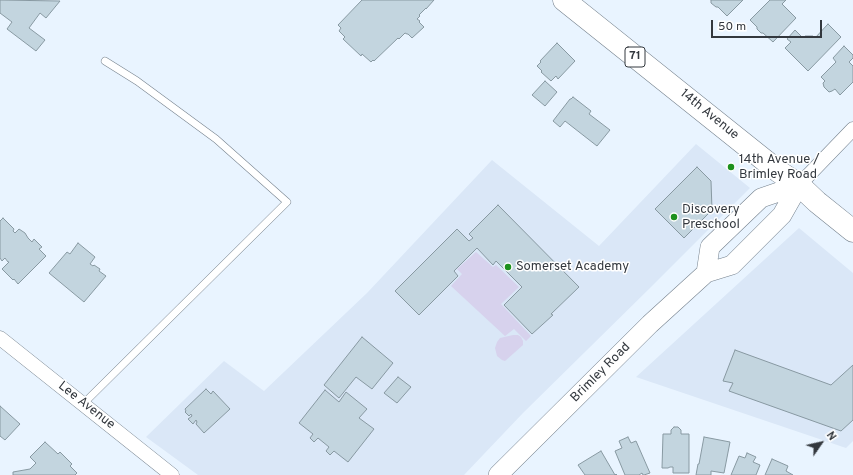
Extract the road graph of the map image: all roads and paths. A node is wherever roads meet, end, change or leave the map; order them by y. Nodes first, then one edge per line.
1 (564, 0) edge
2 (105, 61) dead end
3 (853, 129) edge
4 (799, 185) junction
5 (853, 230) edge
6 (706, 273) junction
7 (0, 338) edge
8 (84, 404) junction
9 (172, 475) edge
10 (498, 475) edge

1 - 4 main road, 14th Avenue / 71
2 - 8 lane
3 - 4 street
4 - 5 main road, 14th Avenue / 71
4 - 6 main road, Brimley Road
4 - 6 main road
6 - 10 main road, Brimley Road
7 - 8 street, Lee Avenue
8 - 9 street, Lee Avenue

